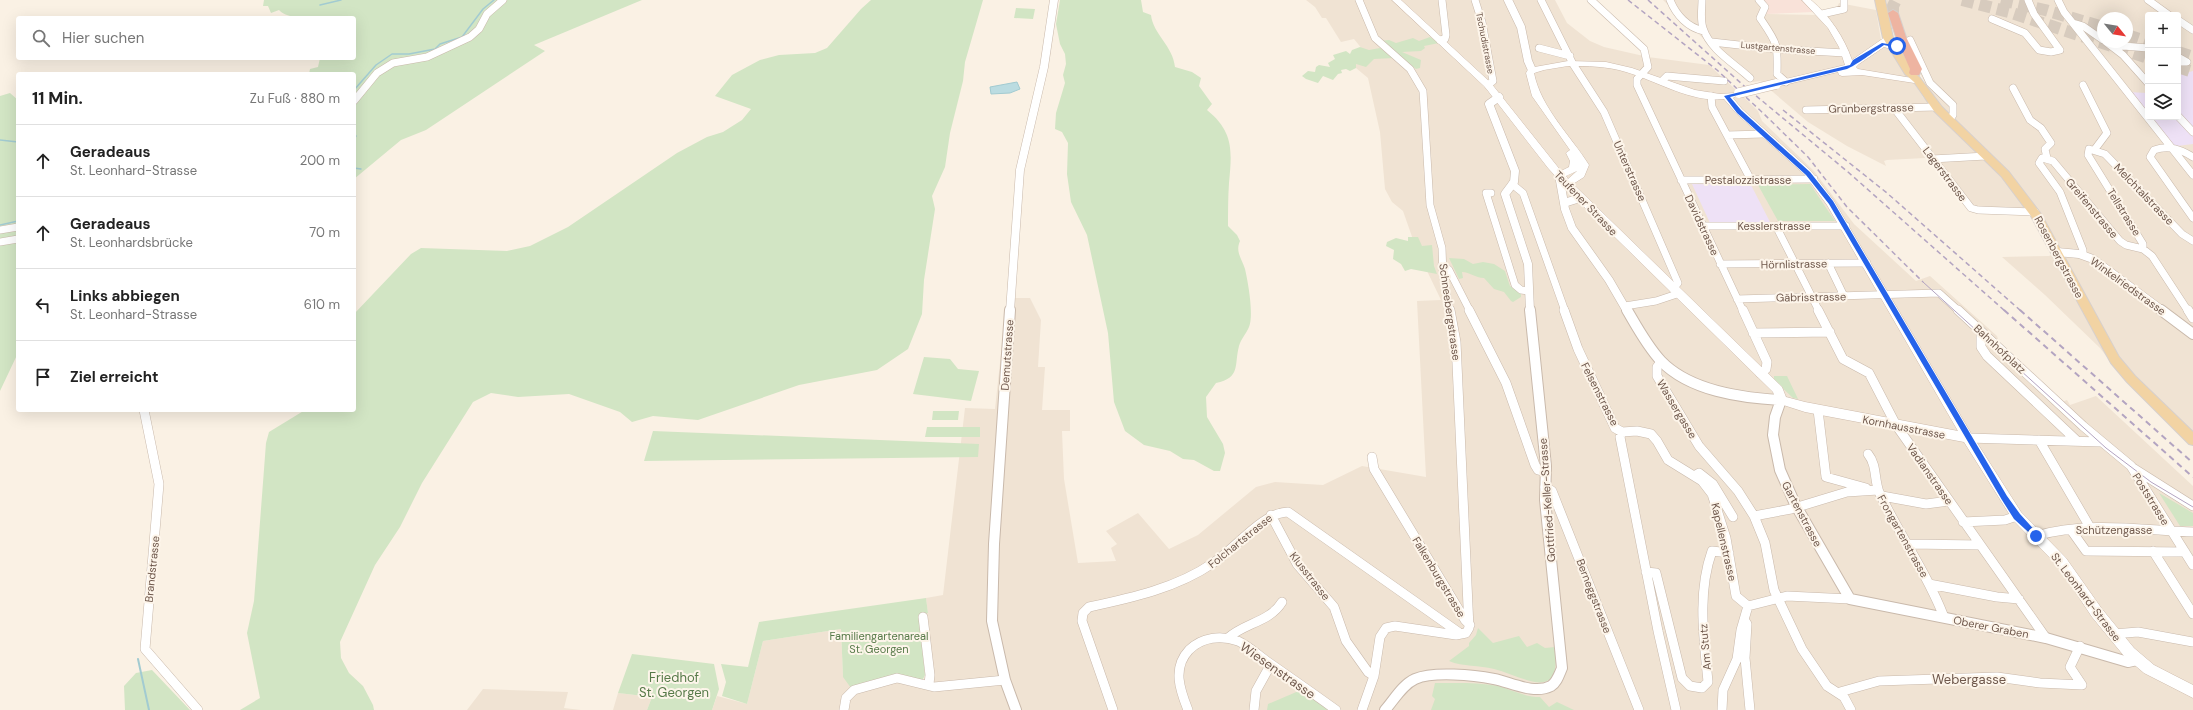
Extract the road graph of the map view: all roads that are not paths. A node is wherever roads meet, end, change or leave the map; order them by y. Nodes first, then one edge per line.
1 (503, 0) edge
2 (1054, 0) edge
3 (1359, 0) edge
4 (1397, 0) edge
5 (1442, 0) edge
6 (1475, 0) edge
7 (1508, 0) edge
8 (1541, 0) edge
9 (1591, 0) edge
10 (1670, 0) edge
11 (1702, 0) edge
12 (1759, 0) edge
13 (1806, 0) edge
14 (1815, 0) edge
15 (1844, 0) edge
16 (1880, 0) edge
17 (1886, 0) tunnel mouth
18 (2028, 0) edge
19 (2058, 0) edge
20 (2148, 0) edge
21 (1893, 12) tunnel mouth
22 (2165, 12) edge
23 (1825, 14) junction
24 (1992, 19) dead end
25 (2181, 22) edge
26 (2074, 24) junction
27 (2193, 30) edge
28 (1704, 31) junction
29 (2097, 36) edge
30 (1440, 40) junction
31 (1910, 40) dead end
32 (1712, 42) junction
33 (1891, 44) junction
34 (2133, 45) edge
35 (2145, 47) edge
36 (1539, 48) dead end
37 (2114, 48) edge
38 (1778, 50) junction
39 (1849, 52) junction
40 (1868, 53) junction
41 (2181, 59) edge
42 (1571, 60) junction
43 (2181, 62) edge
44 (1854, 66) junction
45 (1532, 70) junction
46 (1642, 74) junction
47 (1750, 78) dead end
48 (1917, 79) junction
49 (2145, 80) edge
50 (1662, 81) junction
51 (1724, 81) dead end
52 (1781, 83) junction
53 (1488, 85) junction
54 (2083, 86) dead end
55 (2013, 88) dead end
56 (1710, 96) junction
57 (1727, 96) junction
58 (1499, 97) junction
59 (356, 99) edge
60 (1937, 107) junction
61 (1894, 108) junction
62 (1806, 110) dead end
63 (2181, 119) edge
64 (1950, 120) junction
65 (2193, 132) edge
66 (1764, 134) junction
67 (1727, 135) junction
68 (1565, 136) junction
69 (2169, 147) junction
70 (2095, 149) junction
71 (1986, 156) junction
72 (2193, 157) edge
73 (2047, 158) junction
74 (1932, 159) junction
75 (1559, 175) junction
76 (2193, 175) edge
77 (1814, 179) junction
78 (1681, 180) junction
79 (1751, 180) junction
80 (1566, 183) junction
81 (1512, 184) junction
82 (1491, 193) dead end
83 (1580, 198) junction
84 (1564, 203) junction
85 (2035, 212) junction
86 (2193, 218) edge
87 (1703, 226) junction
88 (1776, 226) junction
89 (1846, 226) junction
90 (16, 227) edge
91 (0, 230) edge
92 (16, 239) edge
93 (2193, 241) edge
94 (0, 242) edge
95 (2143, 249) junction
96 (2057, 252) junction
97 (2083, 255) junction
98 (1828, 263) junction
99 (1866, 263) junction
100 (1442, 264) junction
101 (1720, 264) junction
102 (1794, 264) junction
103 (1529, 291) junction
104 (1675, 291) junction
105 (1885, 294) junction
106 (1844, 296) junction
107 (1811, 298) junction
108 (1737, 299) junction
109 (1625, 306) junction
110 (2193, 318) edge
111 (1830, 332) junction
112 (1753, 333) junction
113 (1981, 333) junction
114 (2193, 334) edge
115 (1661, 362) junction
116 (1760, 373) junction
117 (1781, 400) junction
118 (1818, 410) junction
119 (144, 412) edge
120 (1896, 425) junction
121 (1622, 432) junction
122 (1968, 438) junction
123 (2039, 440) junction
124 (2076, 440) junction
125 (2193, 440) edge
126 (2100, 442) junction
127 (1868, 454) dead end
128 (1372, 457) dead end
129 (2131, 466) junction
130 (1546, 472) junction
131 (1694, 476) junction
132 (1545, 487) junction
133 (1866, 488) junction
134 (1880, 493) junction
135 (1949, 501) junction
136 (2193, 506) edge
137 (1797, 508) junction
138 (1271, 515) junction
139 (1754, 516) junction
140 (2017, 516) junction
141 (1733, 517) dead end
142 (1964, 522) junction
143 (2091, 529) junction
144 (2071, 530) junction
145 (2171, 531) junction
146 (2193, 532) edge
147 (2036, 536) junction
148 (1909, 544) junction
149 (1980, 545) junction
150 (2153, 551) junction
151 (2185, 552) junction
152 (1729, 553) junction
153 (2193, 565) edge
154 (1646, 572) junction
155 (1930, 584) junction
156 (1777, 598) junction
157 (1850, 599) junction
158 (2019, 599) junction
159 (1282, 602) dead end
160 (1748, 606) junction
161 (2193, 614) edge
162 (923, 617) dead end
163 (1944, 617) junction
164 (1745, 621) junction
165 (1470, 625) junction
166 (1462, 634) junction
167 (2113, 634) junction
168 (1228, 638) junction
169 (2046, 638) junction
170 (2193, 642) edge
171 (2080, 646) junction
172 (2137, 660) junction
173 (1271, 664) junction
174 (1374, 676) junction
175 (1005, 680) junction
176 (929, 684) junction
177 (1840, 692) junction
178 (2193, 692) edge
179 (198, 710) edge
180 (844, 710) edge
181 (1016, 710) edge
182 (1112, 710) edge
183 (1188, 710) edge
184 (1254, 710) edge
185 (1336, 710) edge
186 (1362, 710) edge
187 (1385, 710) edge
188 (1639, 710) edge
189 (1676, 710) edge
190 (1722, 710) edge
191 (1750, 710) edge
192 (1851, 710) edge

1 - 59 street
2 - 175 street, Demutstrasse
3 - 100 street, Schneebergstrasse
4 - 30 main road, Teufener Strasse
5 - 30 street
6 - 53 street, Tschudistrasse
7 - 45 street
8 - 42 street, Unterstrasse
9 - 46 street, Davidstrasse
10 - 28 street
11 - 28 street
12 - 38 street
13 - 23 main road
14 - 23 main road
15 - 23 street
16 - 33 main road, Rosenbergstrasse
17 - 33 main road, Rosenbergstrasse
18 - 24 street
19 - 26 street
20 - 22 street
21 - 48 highway
23 - 39 main road
25 - 27 street
26 - 29 street
26 - 69 street
28 - 32 street
30 - 53 main road, Teufener Strasse
31 - 64 street
32 - 38 street, Lustgartenstrasse
32 - 47 street
33 - 40 main road
33 - 48 main road, Rosenbergstrasse
34 - 35 street
36 - 42 street
37 - 49 street
38 - 39 street, Lustgartenstrasse
38 - 52 street
39 - 40 main road
39 - 44 main road
40 - 44 main road
41 - 43 street
42 - 45 main road
42 - 46 main road
42 - 104 street, Unterstrasse
44 - 48 main road
44 - 52 main road
45 - 68 main road
46 - 50 main road
46 - 78 street, Davidstrasse
48 - 60 main road, Rosenbergstrasse
50 - 51 street
50 - 56 main road
52 - 57 main road, bridge
53 - 58 main road, Teufener Strasse
54 - 70 street
55 - 73 street, Greifenstrasse
56 - 57 main road
56 - 67 street
57 - 66 main road, St. Leonhard-Strasse
58 - 75 main road, Teufener Strasse
58 - 81 street
60 - 61 street, Grünbergstrasse
60 - 64 main road, Rosenbergstrasse
61 - 62 street, Grünbergstrasse
61 - 74 street, Lagerstrasse
63 - 65 street
64 - 71 main road, Rosenbergstrasse
66 - 67 street
66 - 77 main road, St. Leonhard-Strasse
67 - 79 street
68 - 75 main road
68 - 80 main road
69 - 72 street
69 - 76 street
69 - 86 street
70 - 93 street, Melchtalstrasse
70 - 95 street, Tellstrasse
71 - 74 street
71 - 85 main road, Rosenbergstrasse
73 - 95 street, Greifenstrasse
73 - 97 street, Greifenstrasse
74 - 85 street, Lagerstrasse
75 - 80 main road, Teufener Strasse
75 - 84 street, Wassergasse
77 - 79 street, Pestalozzistrasse
77 - 89 main road, St. Leonhard-Strasse
78 - 79 street, Pestalozzistrasse
78 - 87 street, Davidstrasse
80 - 83 main road, Teufener Strasse
81 - 103 street, Gottfried-Keller-Strasse
81 - 121 street, Felsenstrasse
82 - 103 street
83 - 84 street
83 - 104 main road, Teufener Strasse
84 - 109 street, Wassergasse
85 - 96 main road, Rosenbergstrasse
87 - 88 street, Kesslerstrasse
87 - 101 street, Davidstrasse
88 - 89 street, Kesslerstrasse
88 - 102 street, Vadianstrasse
89 - 99 main road, St. Leonhard-Strasse
90 - 91 street
92 - 94 street
95 - 110 street, Tellstrasse
96 - 97 street, Winkelriedstrasse
96 - 125 main road, Rosenbergstrasse
97 - 114 street, Winkelriedstrasse
98 - 99 street, Hörnlistrasse
98 - 102 street, Hörnlistrasse
98 - 106 street
99 - 105 main road, St. Leonhard-Strasse
100 - 130 street
100 - 165 street, Schneebergstrasse
101 - 102 street, Hörnlistrasse
101 - 108 street, Davidstrasse
102 - 107 street, Vadianstrasse
103 - 130 street, Gottfried-Keller-Strasse
104 - 109 street
104 - 116 main road, Teufener Strasse
105 - 106 street, Gäbrisstrasse
105 - 113 street, Bahnhofplatz
105 - 122 main road, St. Leonhard-Strasse
106 - 107 street, Gäbrisstrasse
107 - 108 street, Gäbrisstrasse
107 - 111 street, Vadianstrasse
108 - 112 street, Davidstrasse
109 - 115 street, Wassergasse
111 - 112 street
111 - 120 street, Vadianstrasse
112 - 116 street, Davidstrasse
113 - 124 street, Bahnhofplatz
113 - 126 street, Bahnhofplatz
115 - 117 street
115 - 139 street, Wassergasse
116 - 117 main road, Teufener Strasse
117 - 118 main road, Kornhausstrasse
117 - 137 street, Gartenstrasse
118 - 120 main road, Kornhausstrasse
118 - 133 street
119 - 179 street, Brandstrasse
120 - 122 main road, Kornhausstrasse
120 - 135 street, Vadianstrasse
121 - 131 street, Kapellenstrasse
121 - 154 street, Felsenstrasse
122 - 123 street, Kornhausstrasse
122 - 140 main road, St. Leonhard-Strasse
123 - 124 street, Kornhausstrasse
123 - 143 street
124 - 126 street, Kornhausstrasse
126 - 129 street, Poststrasse
127 - 134 street, Frongartenstrasse
128 - 165 street, Falkenburgstrasse
129 - 136 street
129 - 145 street, Poststrasse
130 - 132 street, Gottfried-Keller-Strasse
131 - 141 street
131 - 152 street, Kapellenstrasse
132 - 187 street, Gottfried-Keller-Strasse
132 - 188 street, Berneggstrasse
133 - 134 street
133 - 137 street
134 - 135 street
134 - 148 street, Frongartenstrasse
135 - 142 street, Vadianstrasse
137 - 139 street
137 - 157 street, Gartenstrasse
138 - 166 street, Folchartstrasse
138 - 174 street, Klusstrasse
138 - 182 street, Folchartstrasse
139 - 156 street, Wassergasse
140 - 142 street
140 - 147 main road, St. Leonhard-Strasse
142 - 149 street, Vadianstrasse
143 - 144 street, Schützengasse
143 - 145 street, Schützengasse
144 - 147 street, Schützengasse
144 - 150 street
145 - 146 street, Schützengasse
145 - 151 street, Poststrasse
147 - 167 main road, St. Leonhard-Strasse
148 - 149 street
148 - 155 street, Frongartenstrasse
149 - 158 street, Vadianstrasse
150 - 151 street
150 - 161 street
151 - 153 street, Poststrasse
152 - 154 street, Am Stutz
152 - 160 street, Kapellenstrasse
154 - 189 street, Felsenstrasse
155 - 158 street
155 - 163 street, Frongartenstrasse
156 - 157 street, Oberer Graben
156 - 160 street
156 - 177 street, Wassergasse
157 - 163 street, Oberer Graben
158 - 169 street, Vadianstrasse
159 - 168 street
160 - 164 street
162 - 176 street
163 - 169 street, Oberer Graben
164 - 190 street
164 - 191 street
165 - 166 street, Falkenburgstrasse
166 - 174 street, Falkenburgstrasse
167 - 170 street
167 - 172 main road, St. Leonhard-Strasse
168 - 173 street, Wiesenstrasse
168 - 183 street, Wiesenstrasse
169 - 171 street, Oberer Graben
171 - 172 street, Oberer Graben
171 - 177 street, Webergasse
172 - 178 main road, Oberer Graben
173 - 184 street
173 - 185 street, Wiesenstrasse
174 - 186 street, Falkenburgstrasse
175 - 176 street
175 - 181 street, Demutstrasse
176 - 180 street
177 - 192 street

